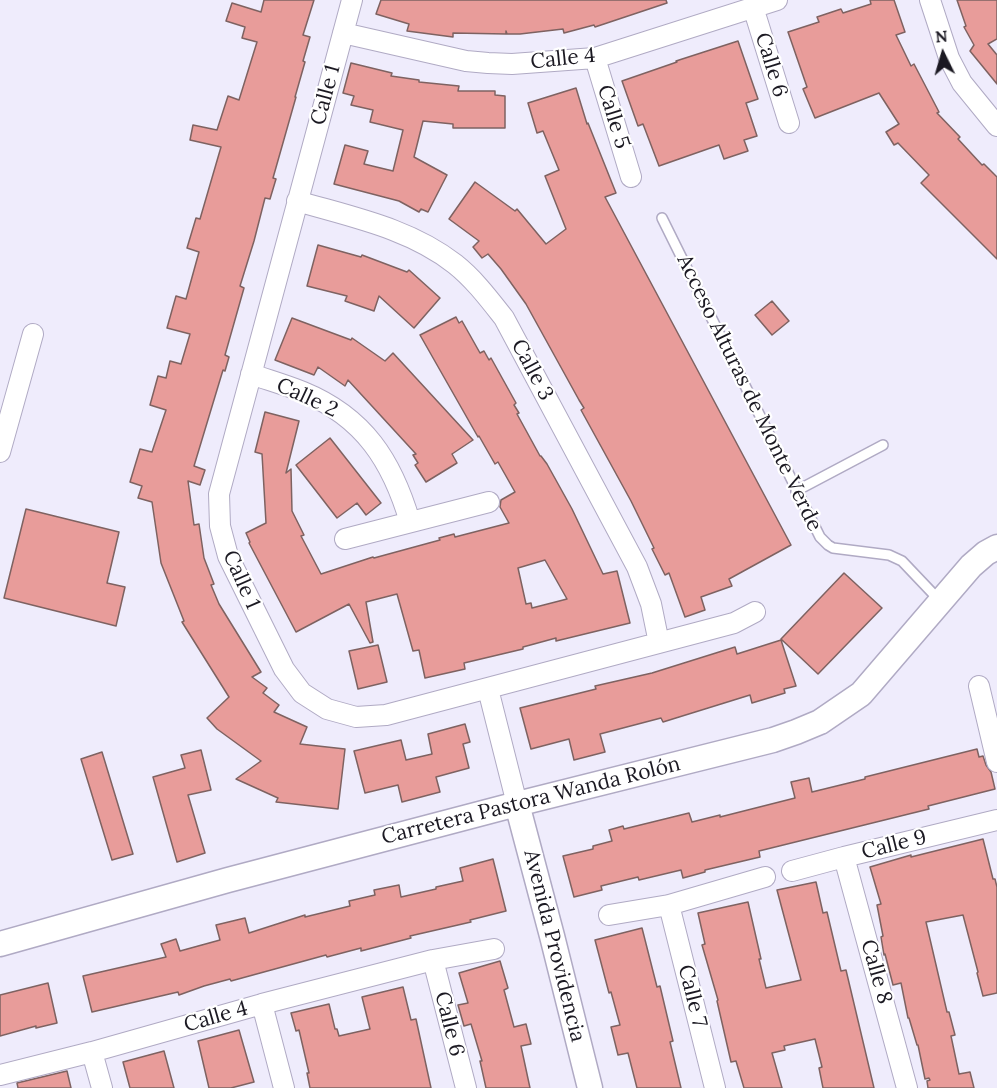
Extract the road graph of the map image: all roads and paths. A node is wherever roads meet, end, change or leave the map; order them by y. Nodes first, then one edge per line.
1 (352, 0) edge
2 (777, 0) edge
3 (930, 0) edge
4 (753, 7) junction
5 (343, 33) junction
6 (595, 58) junction
7 (789, 123) dead end
8 (997, 126) edge
9 (631, 177) dead end
10 (297, 201) junction
11 (663, 218) dead end
12 (33, 334) dead end
13 (251, 374) junction
14 (883, 445) dead end
15 (0, 452) edge
16 (796, 490) junction
17 (489, 502) dead end
18 (410, 522) junction
19 (345, 539) dead end
20 (997, 547) edge
21 (940, 601) junction
22 (755, 612) dead end
23 (659, 644) junction
24 (979, 686) dead end
25 (488, 689) junction
26 (997, 762) edge
27 (517, 804) junction
28 (997, 819) edge
29 (844, 857) junction
30 (792, 871) dead end
31 (765, 877) dead end
32 (669, 905) junction
33 (609, 915) dead end
34 (0, 944) edge
35 (494, 949) dead end
36 (433, 960) junction
37 (262, 1004) junction
38 (92, 1052) junction
39 (0, 1075) edge
40 (102, 1088) edge
41 (284, 1088) edge
42 (466, 1088) edge
43 (590, 1088) edge
44 (715, 1088) edge
45 (907, 1088) edge

1 - 5 street, Calle 1
2 - 4 street, Calle 4
3 - 8 street
4 - 6 street, Calle 4
4 - 7 street, Calle 6
5 - 6 street, Calle 4
5 - 10 street, Calle 1
6 - 9 street, Calle 5
10 - 13 street, Calle 1
10 - 23 street, Calle 3
11 - 16 lane, Acceso Alturas de Monte Verde
12 - 15 street
13 - 18 street, Calle 2
13 - 25 street, Calle 1
14 - 16 lane
16 - 21 lane, Acceso Alturas de Monte Verde
17 - 18 street
18 - 19 street
20 - 21 street, Carretera Pastora Wanda Rolón
21 - 27 street, Carretera Pastora Wanda Rolón
22 - 23 street, Calle 1
23 - 25 street, Calle 1
24 - 26 street
25 - 27 street
27 - 34 street, Carretera Pastora Wanda Rolón
27 - 43 street, Avenida Providencia
28 - 29 street, Calle 9
29 - 30 street, Calle 9
29 - 45 street, Calle 8
31 - 32 street
32 - 33 street
32 - 44 street, Calle 7
35 - 36 street, Calle 4
36 - 37 street, Calle 4
36 - 42 street, Calle 6
37 - 38 street, Calle 4
37 - 41 street
38 - 39 street, Calle 4
38 - 40 street

